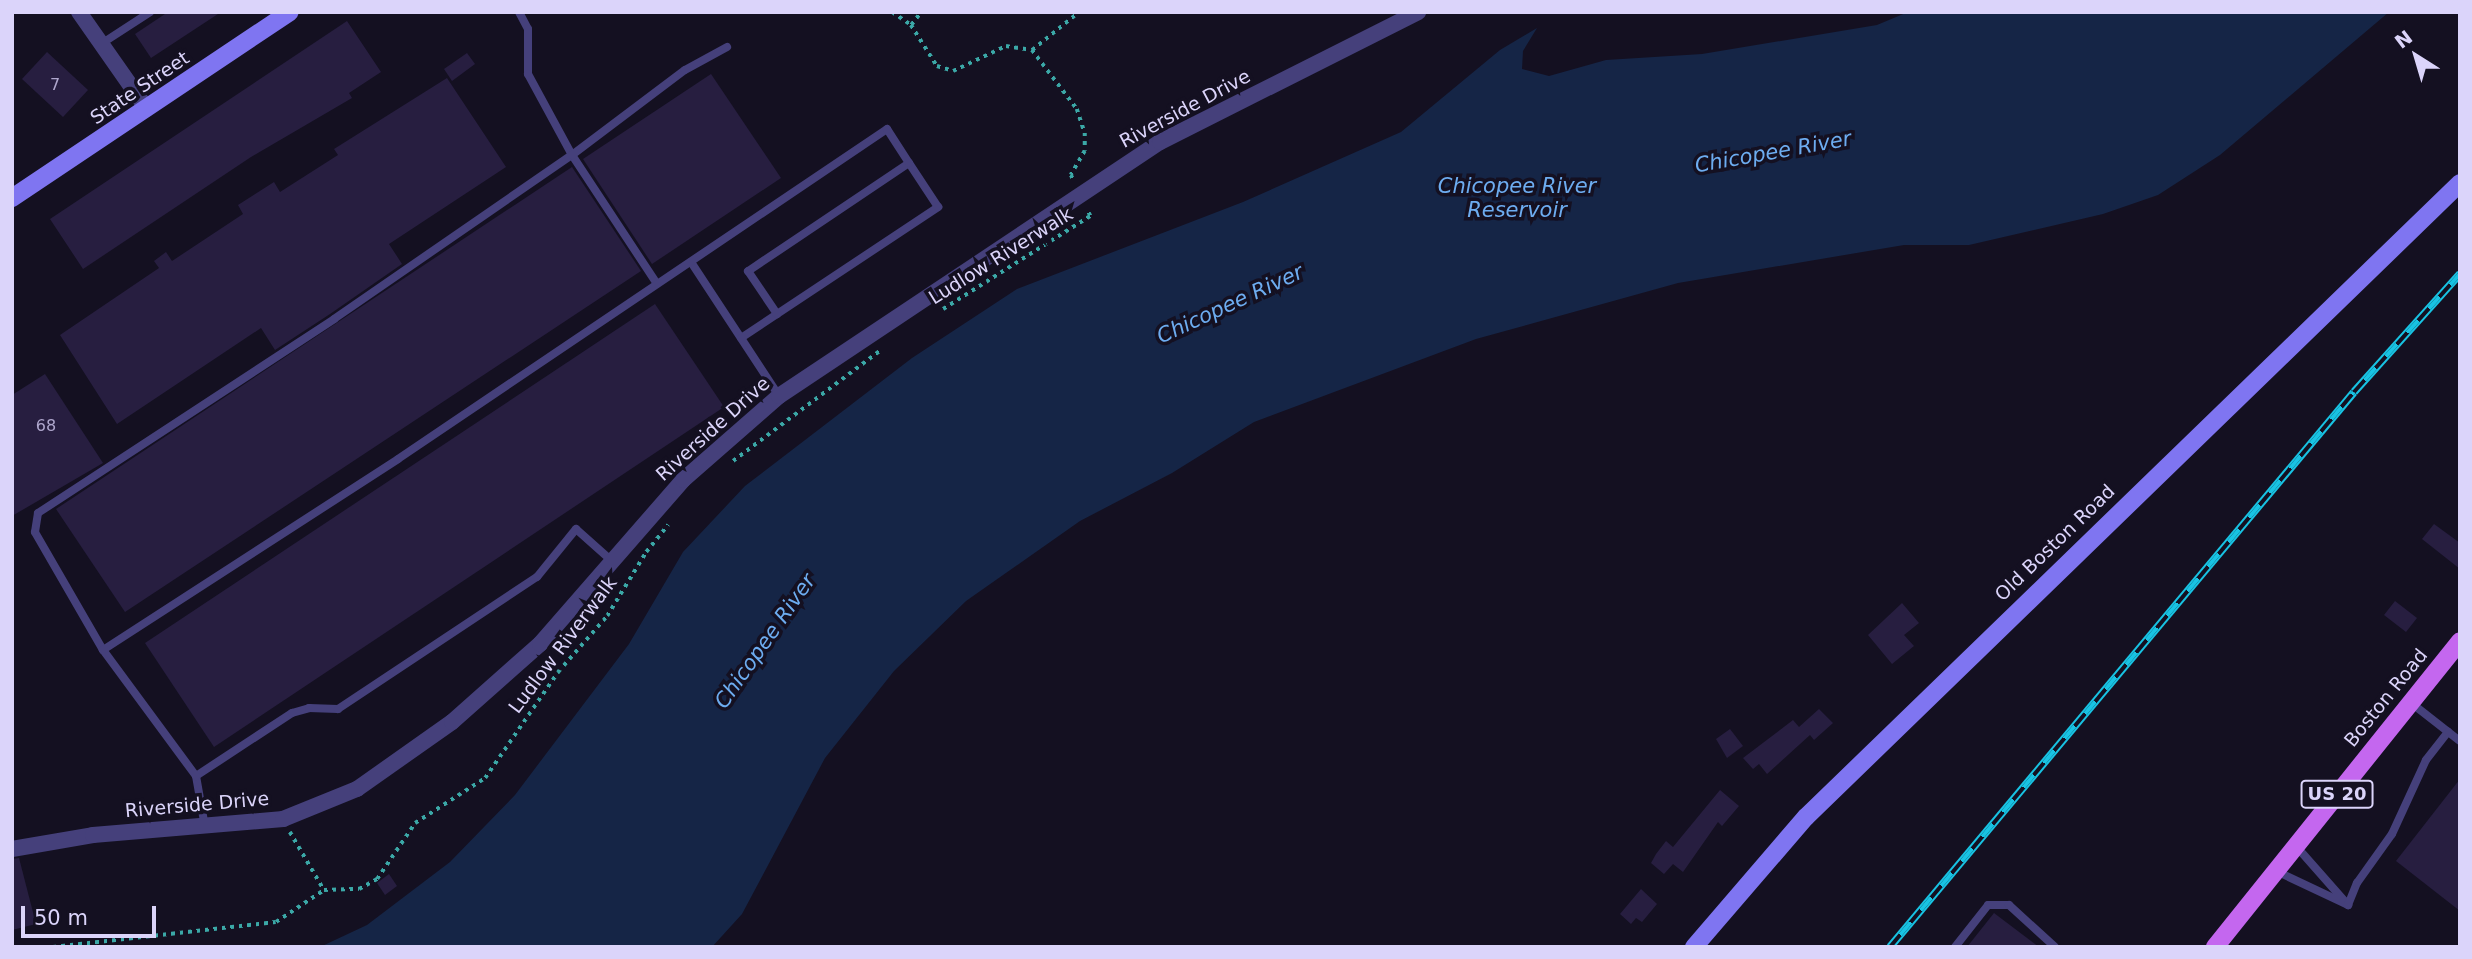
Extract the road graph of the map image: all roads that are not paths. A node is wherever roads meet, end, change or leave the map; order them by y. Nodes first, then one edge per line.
1 (79, 12) edge
2 (150, 12) edge
3 (290, 12) edge
4 (519, 12) edge
5 (1418, 12) edge
6 (101, 44) junction
7 (727, 47) dead end
8 (146, 109) junction
9 (572, 155) junction
10 (909, 163) junction
11 (2460, 183) edge
12 (12, 198) edge
13 (691, 262) junction
14 (657, 285) junction
15 (777, 314) junction
16 (741, 338) junction
17 (779, 396) junction
18 (613, 562) junction
19 (2460, 641) edge
20 (103, 650) junction
21 (2410, 702) junction
22 (2448, 732) junction
23 (2460, 741) edge
24 (196, 776) junction
25 (206, 829) junction
26 (2296, 846) junction
27 (12, 849) edge
28 (2276, 871) junction
29 (2348, 905) junction
30 (1694, 947) edge
31 (1955, 947) edge
32 (2055, 947) edge
33 (2215, 947) edge

1 - 6 street
2 - 6 lane
3 - 8 street, State Street
4 - 9 lane
5 - 17 street, Riverside Drive
6 - 8 street
7 - 9 lane
8 - 12 street, State Street
9 - 14 lane
9 - 20 lane
10 - 13 lane
10 - 15 lane
10 - 15 lane
11 - 30 street, Old Boston Road
13 - 14 lane
13 - 16 lane
14 - 20 lane
15 - 16 lane
16 - 17 lane
17 - 18 street, Riverside Drive
18 - 24 lane
18 - 25 street, Riverside Drive
19 - 21 main road, Boston Road / US 20
20 - 24 lane
21 - 22 lane
21 - 26 main road, Boston Road / US 20
22 - 23 lane
22 - 29 lane
24 - 25 lane
25 - 27 street, Riverside Drive
26 - 28 main road, Boston Road / US 20
26 - 29 lane
28 - 29 lane
28 - 33 main road, Boston Road / US 20
31 - 32 lane

